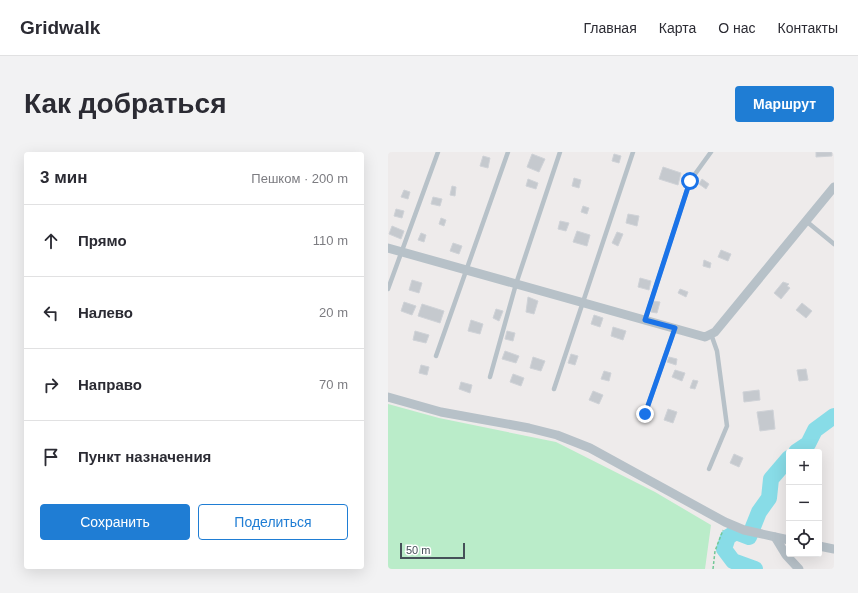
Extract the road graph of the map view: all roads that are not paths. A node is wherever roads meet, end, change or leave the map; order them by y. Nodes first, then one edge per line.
1 (438, 152) edge
2 (508, 152) edge
3 (560, 152) edge
4 (633, 152) edge
5 (711, 152) edge
6 (834, 187) edge
7 (806, 221) junction
8 (834, 244) edge
9 (388, 248) edge
10 (402, 252) junction
11 (467, 270) junction
12 (516, 284) junction
13 (388, 289) edge
14 (583, 302) junction
15 (645, 320) junction
16 (675, 328) junction
17 (711, 334) junction
18 (436, 356) dead end
19 (490, 377) dead end
20 (554, 389) dead end
21 (388, 397) edge
22 (645, 414) dead end
23 (709, 469) dead end
24 (775, 536) junction
25 (786, 539) edge
26 (822, 547) edge
27 (834, 549) edge
28 (799, 569) edge

1 - 10 lane
2 - 11 lane
3 - 12 lane
4 - 14 lane
5 - 15 lane
6 - 7 street
7 - 8 lane
7 - 17 street
9 - 10 street
10 - 11 street
10 - 13 lane
11 - 12 street
11 - 18 lane
12 - 14 street
12 - 19 lane
14 - 15 street
14 - 20 lane
15 - 16 street
16 - 17 street
16 - 22 lane
17 - 23 lane
21 - 24 street
24 - 25 street
24 - 28 street
26 - 27 street

